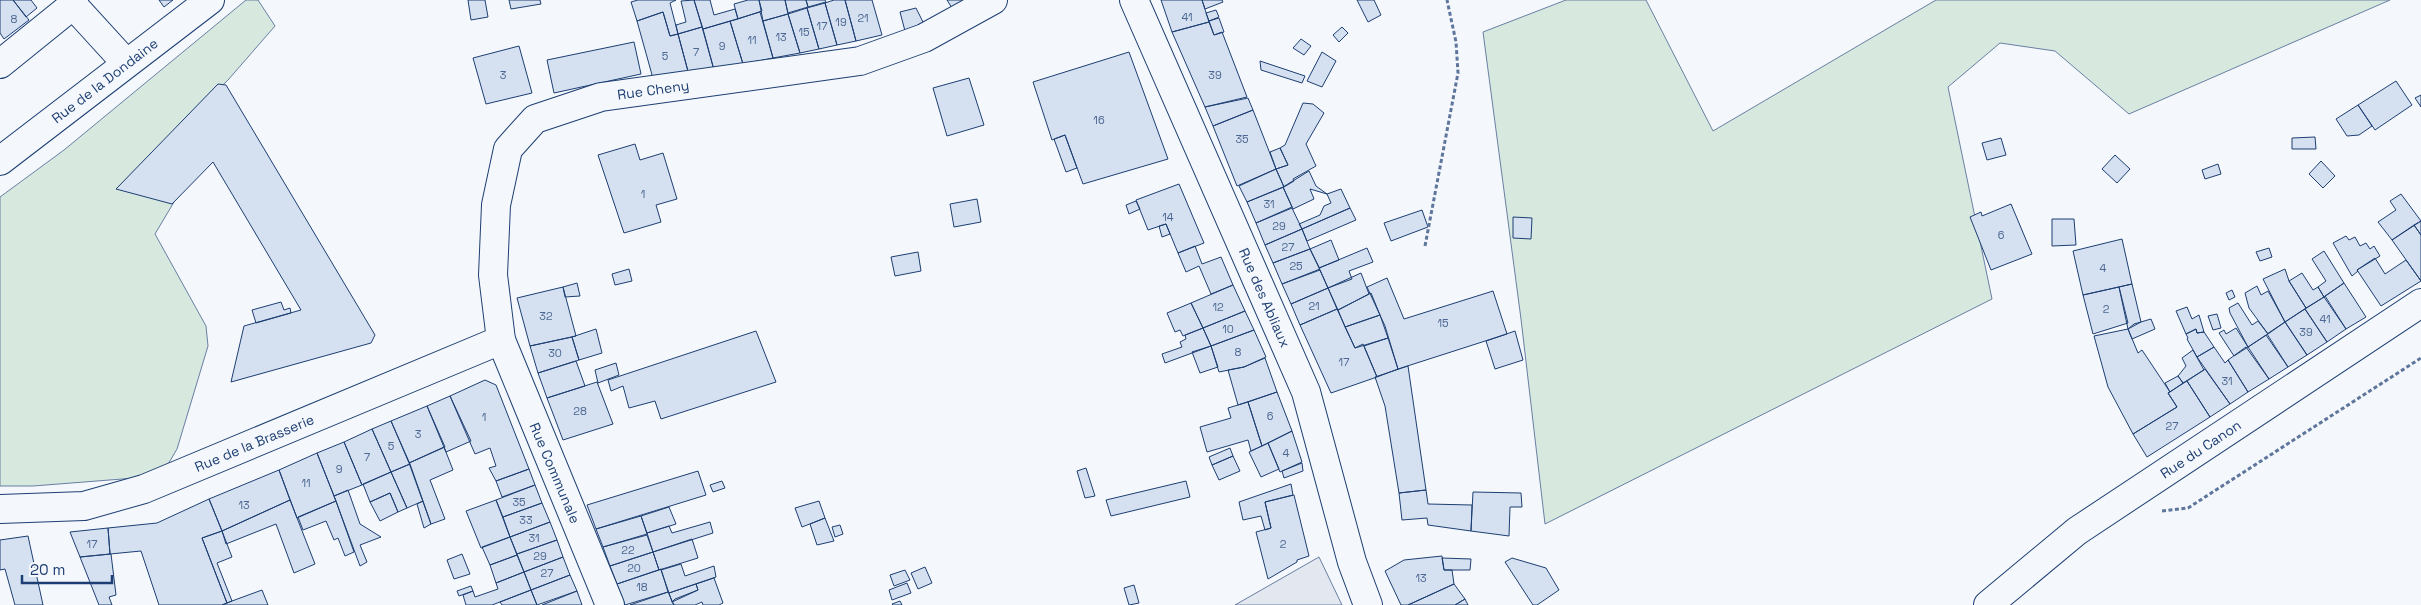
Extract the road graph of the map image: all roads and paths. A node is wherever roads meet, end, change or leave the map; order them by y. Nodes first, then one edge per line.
1 (210, 0) edge
2 (993, 0) edge
3 (1134, 0) edge
4 (1447, 0) edge
5 (73, 2) edge
6 (126, 63) junction
7 (0, 64) edge
8 (0, 162) edge
9 (1425, 246) dead end
10 (2421, 303) edge
11 (501, 340) junction
12 (2421, 358) edge
13 (0, 509) edge
14 (2156, 512) dead end
15 (610, 605) edge
16 (1368, 605) edge
17 (1988, 605) edge

1 - 6 street, Rue de la Dondaine
2 - 11 street, Rue Cheny
3 - 16 street, Rue des Abliaux
4 - 9 path
5 - 6 street
5 - 7 street
6 - 8 street, Rue de la Dondaine
10 - 17 street, Rue du Canon
11 - 13 street, Rue de la Brasserie
11 - 15 street, Rue Communale
12 - 14 path

